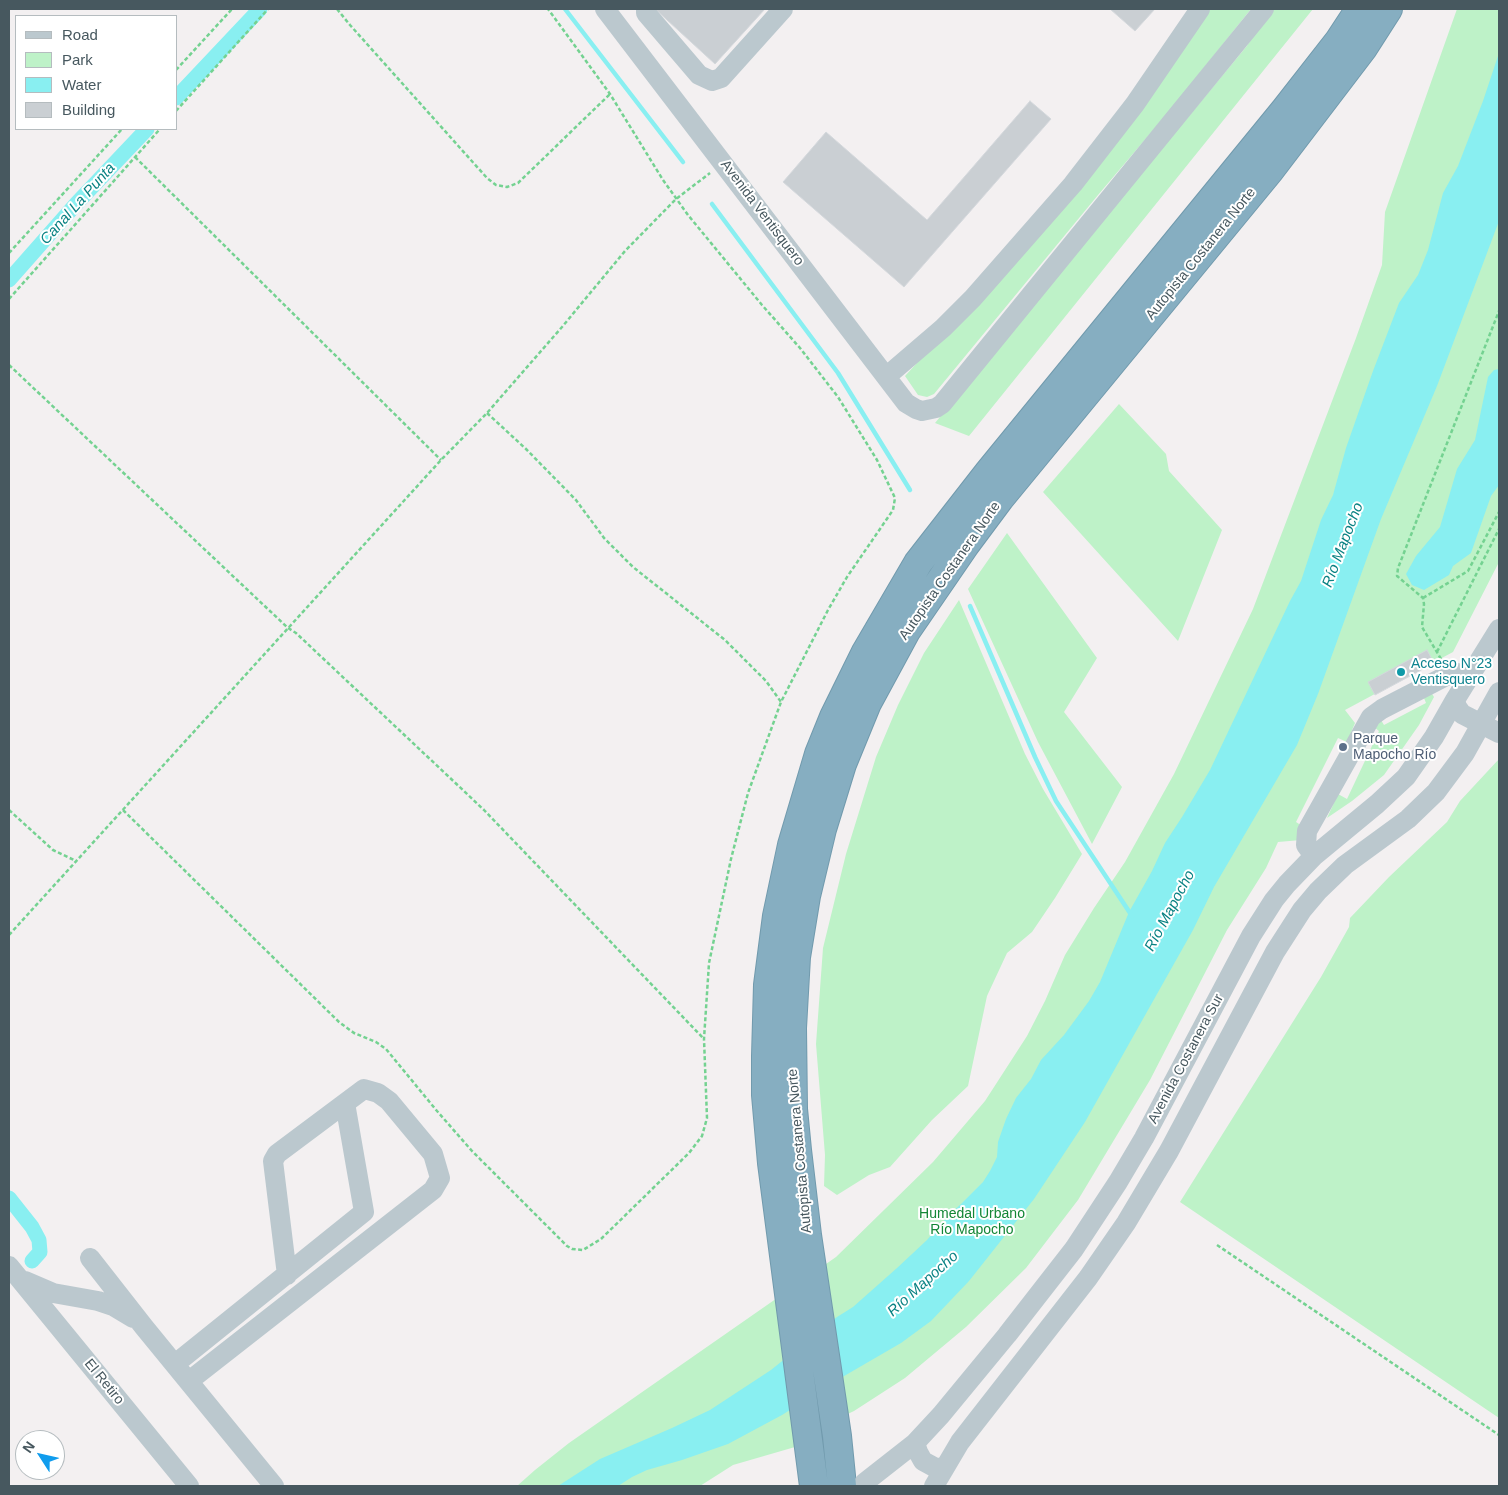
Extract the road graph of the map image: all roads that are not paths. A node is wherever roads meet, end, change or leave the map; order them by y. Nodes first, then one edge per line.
1 (605, 9) edge
2 (646, 9) edge
3 (783, 9) edge
4 (1200, 9) edge
5 (1264, 9) edge
6 (1360, 9) edge
7 (1388, 9) edge
8 (887, 376) junction
9 (1499, 629) edge
10 (1470, 676) junction
11 (1499, 692) edge
12 (1455, 700) junction
13 (1481, 724) junction
14 (1499, 733) edge
15 (1314, 856) junction
16 (345, 1102) junction
17 (90, 1258) dead end
18 (14, 1272) edge
19 (287, 1275) junction
20 (144, 1327) junction
21 (175, 1364) junction
22 (976, 1374) junction
23 (189, 1381) junction
24 (999, 1393) junction
25 (915, 1443) junction
26 (257, 1477) edge
27 (939, 1478) edge
28 (853, 1485) edge
29 (189, 1486) edge
30 (274, 1486) edge
31 (814, 1486) edge

1 - 8 street, Avenida Ventisquero
2 - 3 street
4 - 8 street
5 - 8 street, Avenida Ventisquero
6 - 31 highway, Autopista Costanera Norte
7 - 28 highway, Autopista Costanera Norte
9 - 10 street, Avenida Costanera Sur
10 - 12 street, Avenida Costanera Sur
10 - 15 street
11 - 13 street, Avenida Costanera Sur
12 - 13 street
12 - 15 street, Avenida Costanera Sur
13 - 14 street
13 - 24 street, Avenida Costanera Sur
15 - 22 street, Avenida Costanera Sur
16 - 19 street
16 - 19 street
16 - 23 street
17 - 20 street, El Retiro
18 - 20 street, El Retiro
18 - 29 street, El Retiro
19 - 21 street
20 - 21 street, El Retiro
21 - 23 street, El Retiro
22 - 24 street
22 - 25 street, Avenida Costanera Sur
23 - 26 street, El Retiro
24 - 27 street, Avenida Costanera Sur
25 - 27 street
25 - 28 street, Avenida Costanera Sur
26 - 30 street, El Retiro

